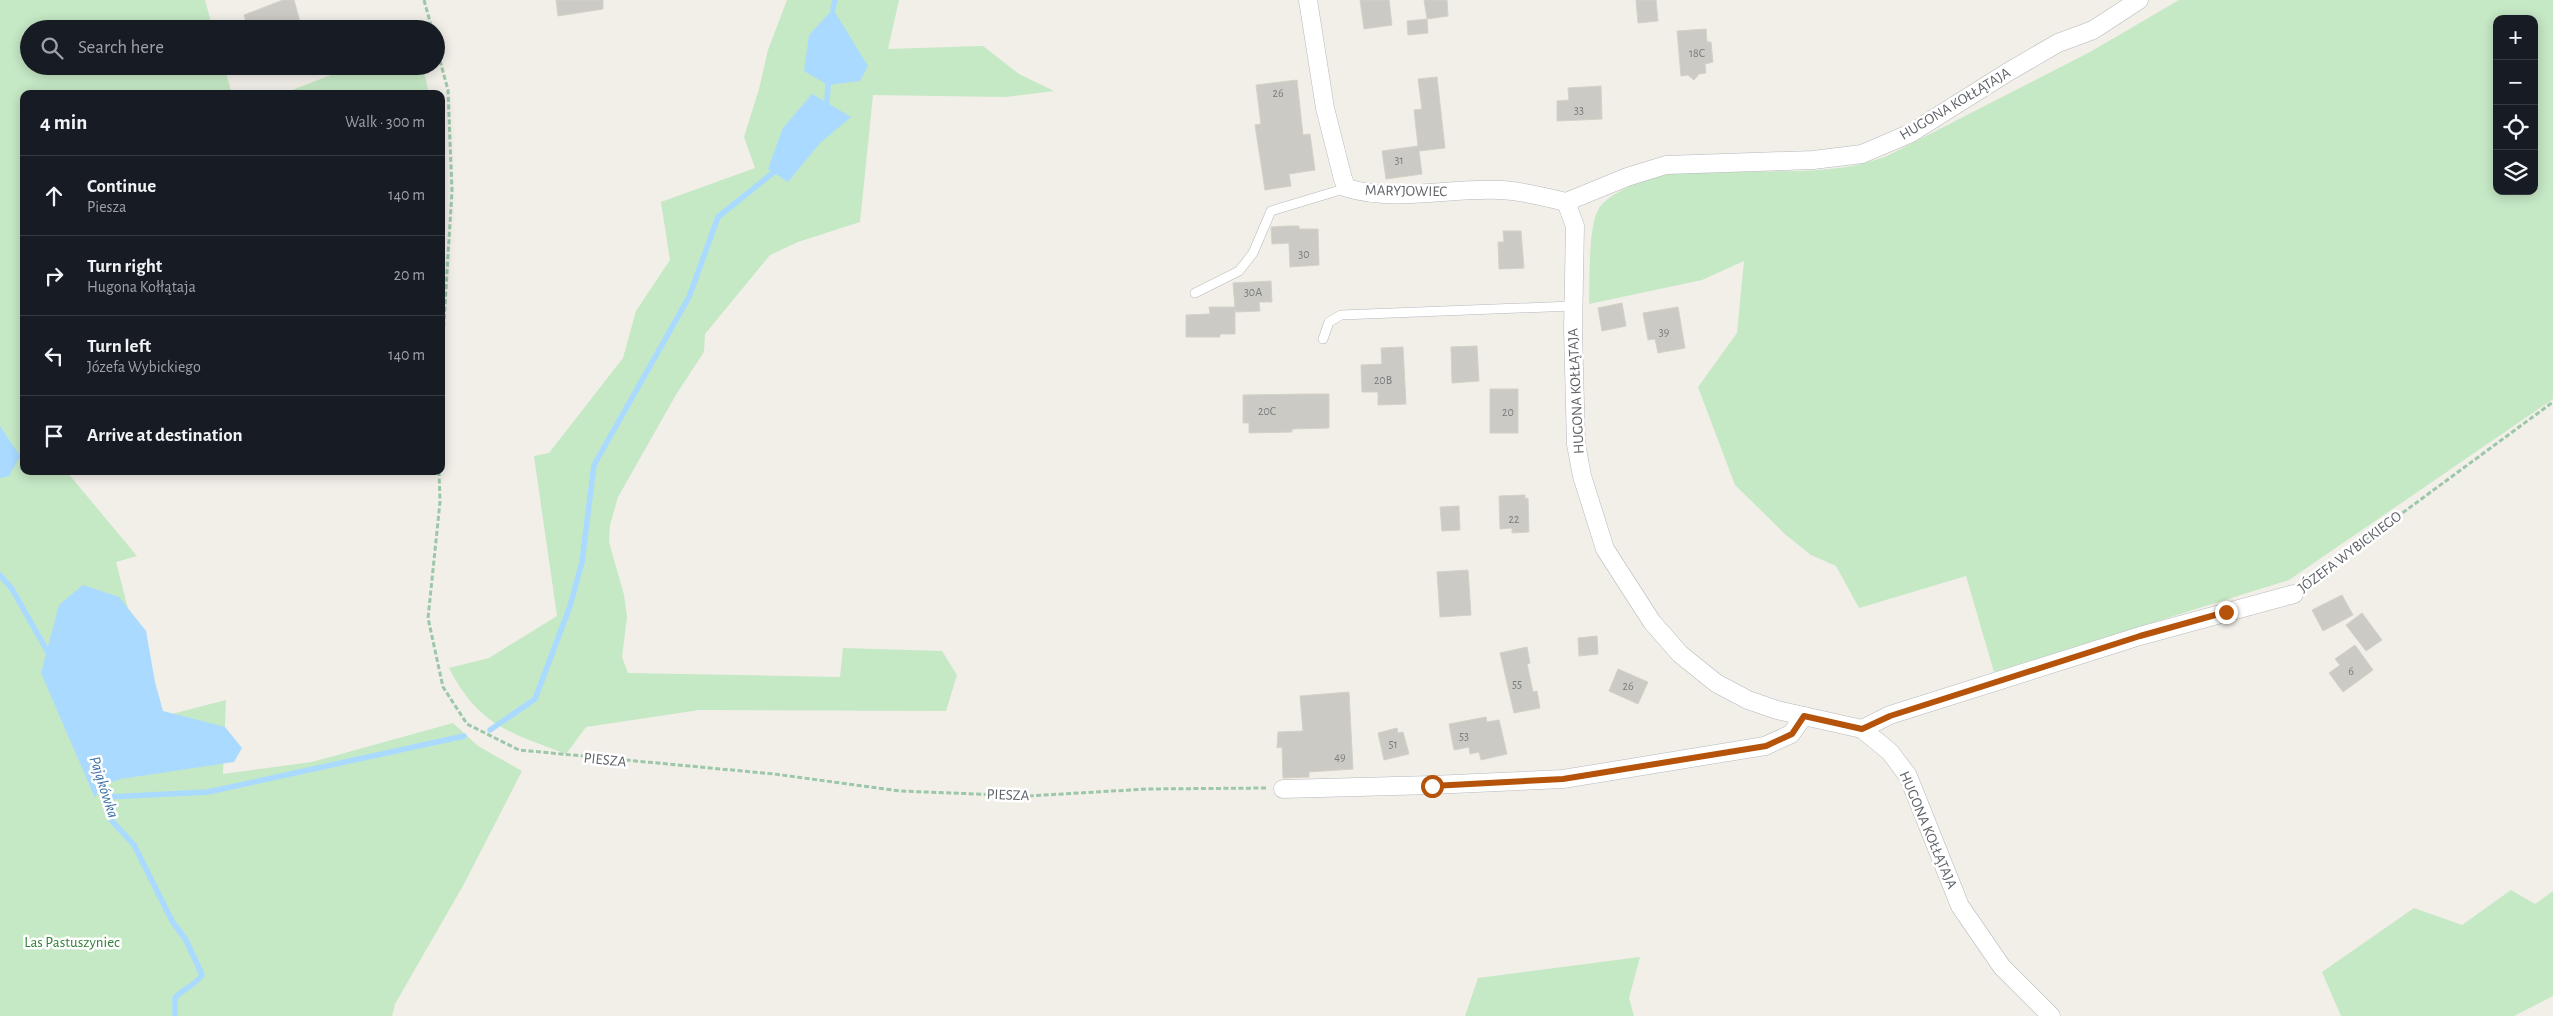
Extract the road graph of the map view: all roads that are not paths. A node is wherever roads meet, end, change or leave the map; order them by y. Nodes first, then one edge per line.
1 (1308, 0) edge
2 (2139, 0) edge
3 (1348, 188) junction
4 (1566, 202) junction
5 (1195, 293) dead end
6 (1573, 306) junction
7 (1323, 339) dead end
8 (2294, 594) road end
9 (1804, 716) junction
10 (1862, 729) junction
11 (1283, 789) road end
12 (2052, 1016) edge

1 - 3 street, MARYJOWIEC
2 - 4 street, HUGONA KOŁŁĄTAJA
3 - 4 street, MARYJOWIEC
3 - 5 lane
4 - 6 street, HUGONA KOŁŁĄTAJA
6 - 7 lane
6 - 9 street, HUGONA KOŁŁĄTAJA
8 - 10 street, JÓZEFA WYBICKIEGO
9 - 10 street, HUGONA KOŁŁĄTAJA
9 - 11 street
10 - 12 street, HUGONA KOŁŁĄTAJA

